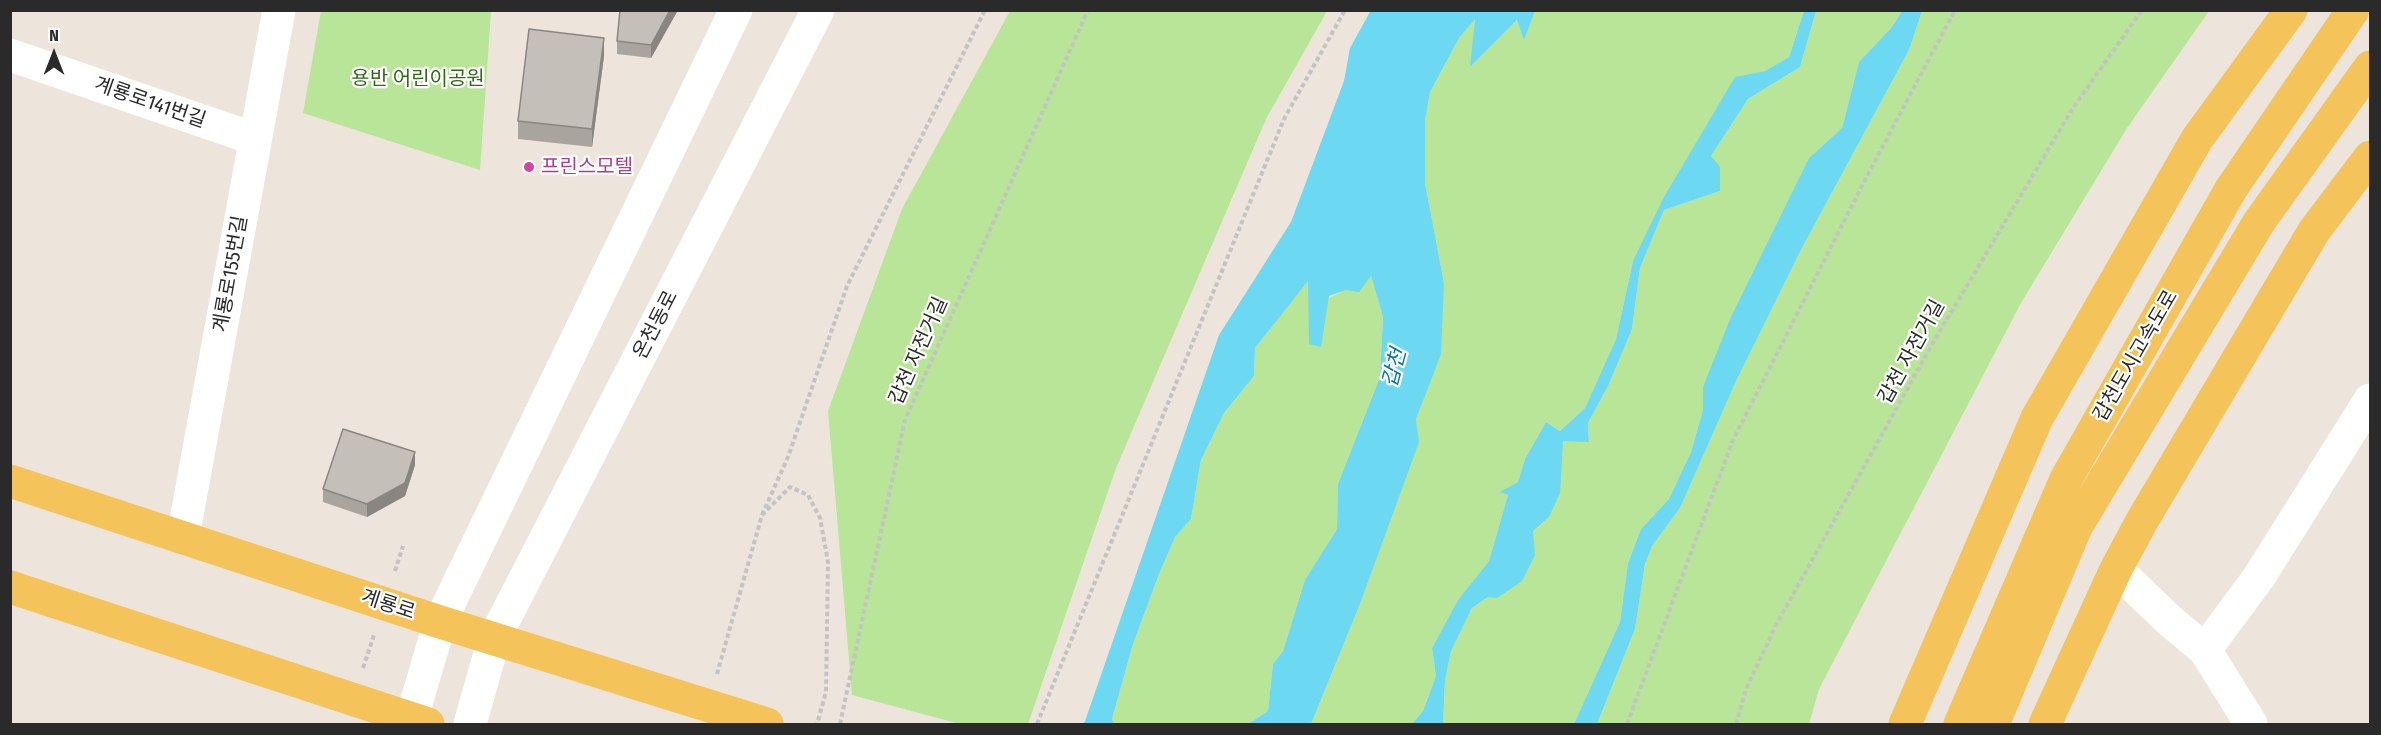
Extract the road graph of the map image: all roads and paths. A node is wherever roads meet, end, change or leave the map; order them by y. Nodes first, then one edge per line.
1 (279, 10) edge
2 (736, 10) edge
3 (818, 10) edge
4 (985, 10) edge
5 (1088, 10) edge
6 (1345, 10) edge
7 (1955, 10) edge
8 (2142, 10) edge
9 (2291, 10) edge
10 (2354, 10) edge
11 (10, 56) edge
12 (2370, 67) edge
13 (255, 139) junction
14 (2370, 157) edge
15 (2370, 400) edge
16 (10, 481) edge
17 (762, 515) junction
18 (183, 537) junction
19 (2116, 569) junction
20 (10, 587) edge
21 (440, 622) junction
22 (494, 639) junction
23 (2205, 650) junction
24 (737, 715) edge
25 (417, 723) edge
26 (470, 724) edge
27 (817, 724) edge
28 (840, 724) edge
29 (1037, 724) edge
30 (1627, 724) edge
31 (1737, 724) edge
32 (1905, 724) edge
33 (1960, 724) edge
34 (1993, 724) edge
35 (2045, 724) edge
36 (2251, 724) edge

1 - 13 main road, 계룡로155번길
2 - 21 main road
3 - 22 main road, 온천동로
4 - 17 path
5 - 28 path, 갑천 자전거길
6 - 29 path
7 - 30 path
8 - 31 path, 갑천 자전거길
9 - 32 main road
10 - 33 main road, 갑천도시고속도로
11 - 13 main road, 계룡로141번길
12 - 34 main road, 갑천도시고속도로
13 - 18 main road, 계룡로155번길
14 - 19 main road
15 - 23 main road
16 - 18 main road, 계룡로
17 - 24 path
17 - 27 path
18 - 21 main road, 계룡로
19 - 23 main road
19 - 35 main road
20 - 25 main road
21 - 22 main road, 계룡로
21 - 25 main road
22 - 24 main road, 계룡로
22 - 26 main road, 온천동로
23 - 36 main road

